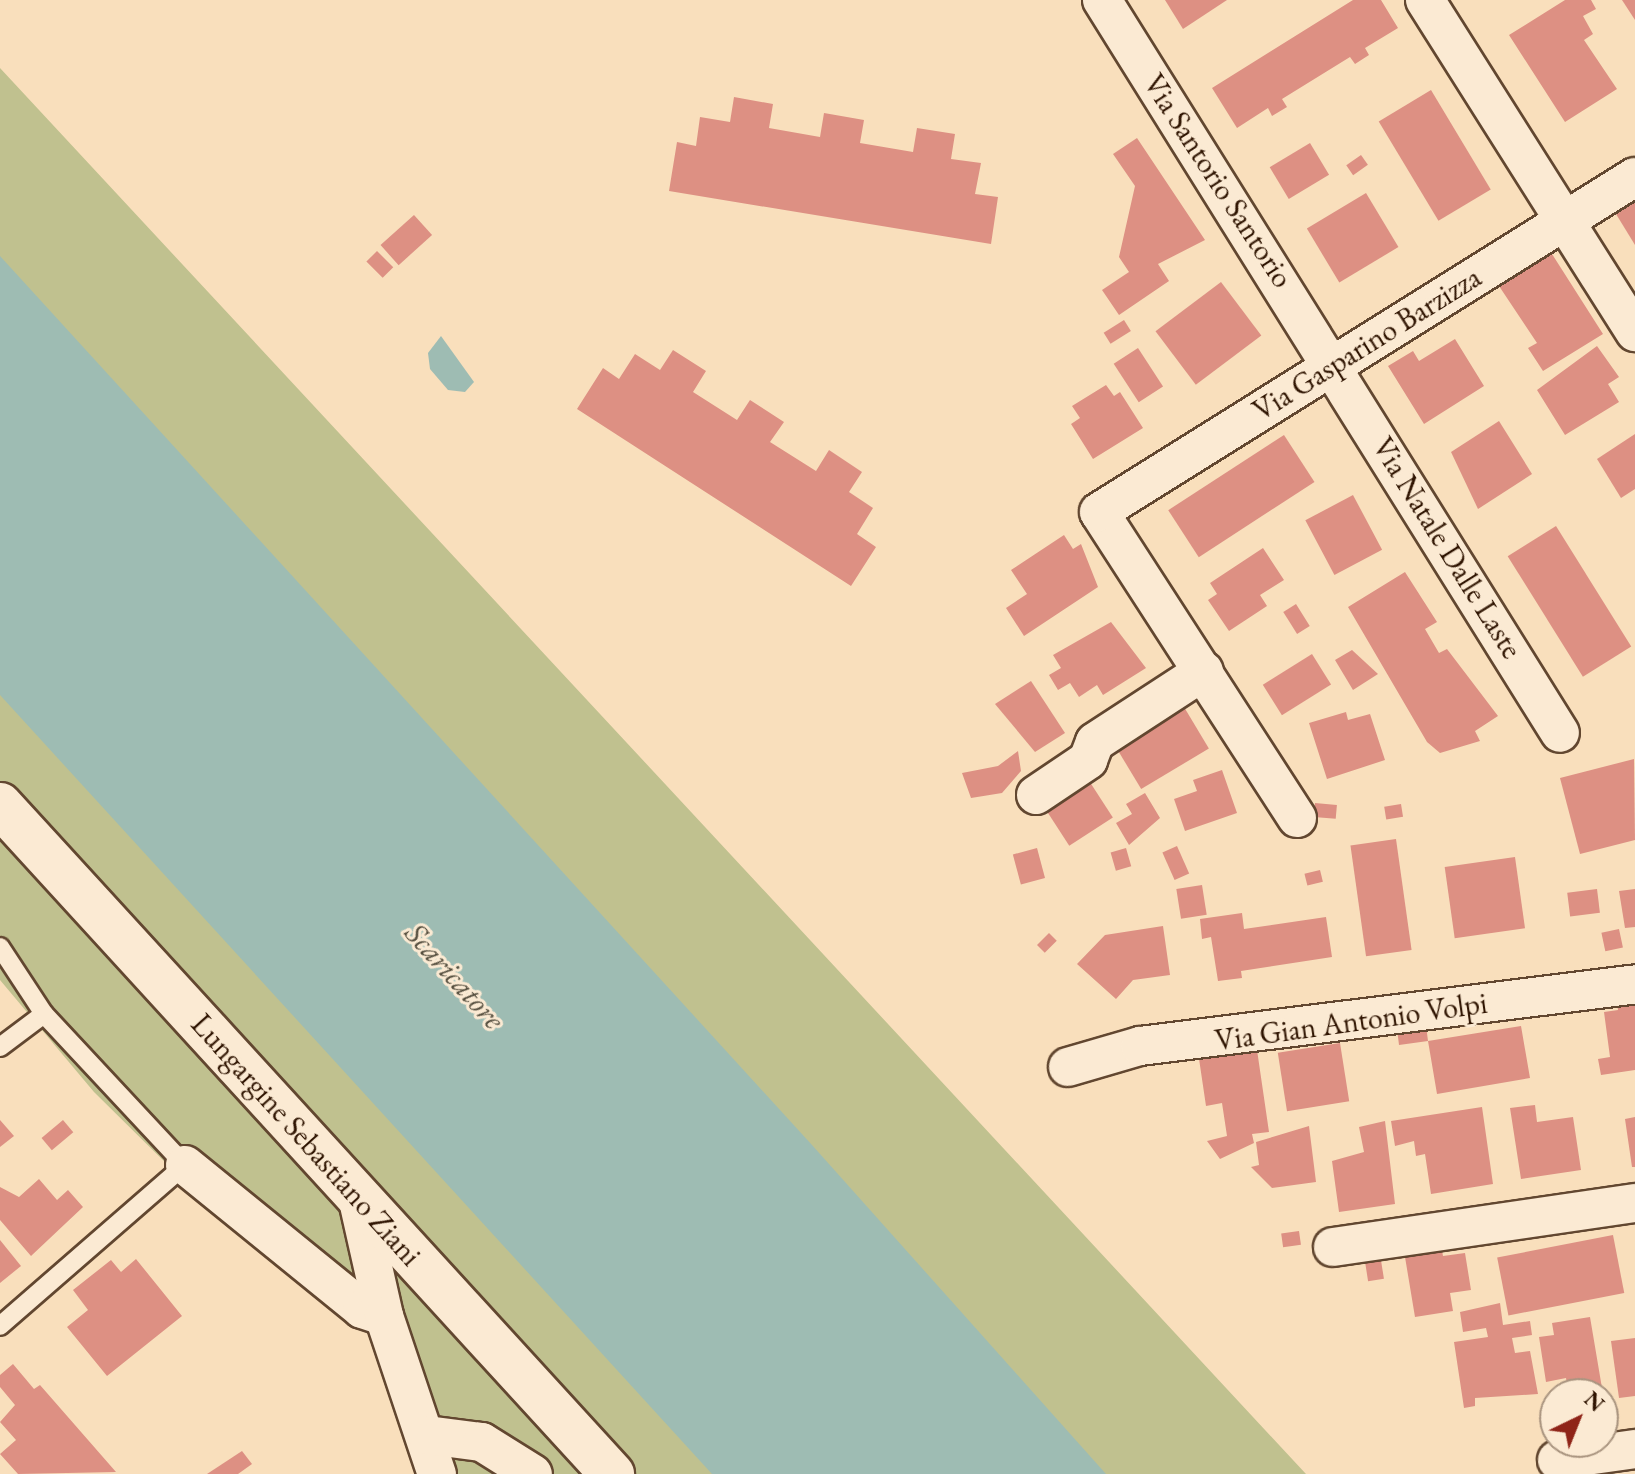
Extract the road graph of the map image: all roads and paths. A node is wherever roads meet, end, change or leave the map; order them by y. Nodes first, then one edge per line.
1 (1102, 0) edge
2 (1425, 0) edge
3 (1635, 177) edge
4 (1564, 221) junction
5 (1635, 332) edge
6 (1334, 363) junction
7 (1204, 671) junction
8 (1560, 733) dead end
9 (1036, 795) dead end
10 (0, 805) edge
11 (1297, 818) dead end
12 (0, 947) edge
13 (1635, 984) edge
14 (44, 1014) junction
15 (0, 1047) edge
16 (1068, 1067) dead end
17 (185, 1165) junction
18 (357, 1196) junction
19 (1635, 1203) edge
20 (1333, 1247) dead end
21 (384, 1316) junction
22 (0, 1326) edge
23 (427, 1435) junction
24 (1635, 1449) edge
25 (1557, 1460) dead end
26 (437, 1474) edge
27 (533, 1474) edge
28 (612, 1474) edge

1 - 6 street, Via Santorio Santorio
2 - 4 street
3 - 4 street, Via Gasparino Barzizza
4 - 5 street
4 - 6 street, Via Gasparino Barzizza
6 - 7 street, Via Gasparino Barzizza
6 - 8 street, Via Natale Dalle Laste
7 - 9 street
7 - 11 street
10 - 18 street, Lungargine Sebastiano Ziani
12 - 14 lane
13 - 16 street, Via Gian Antonio Volpi
14 - 15 lane
14 - 17 lane
17 - 21 street
17 - 22 lane
18 - 21 street
18 - 28 street, Lungargine Sebastiano Ziani
19 - 20 street
21 - 23 street
23 - 26 street
23 - 27 street
24 - 25 street

